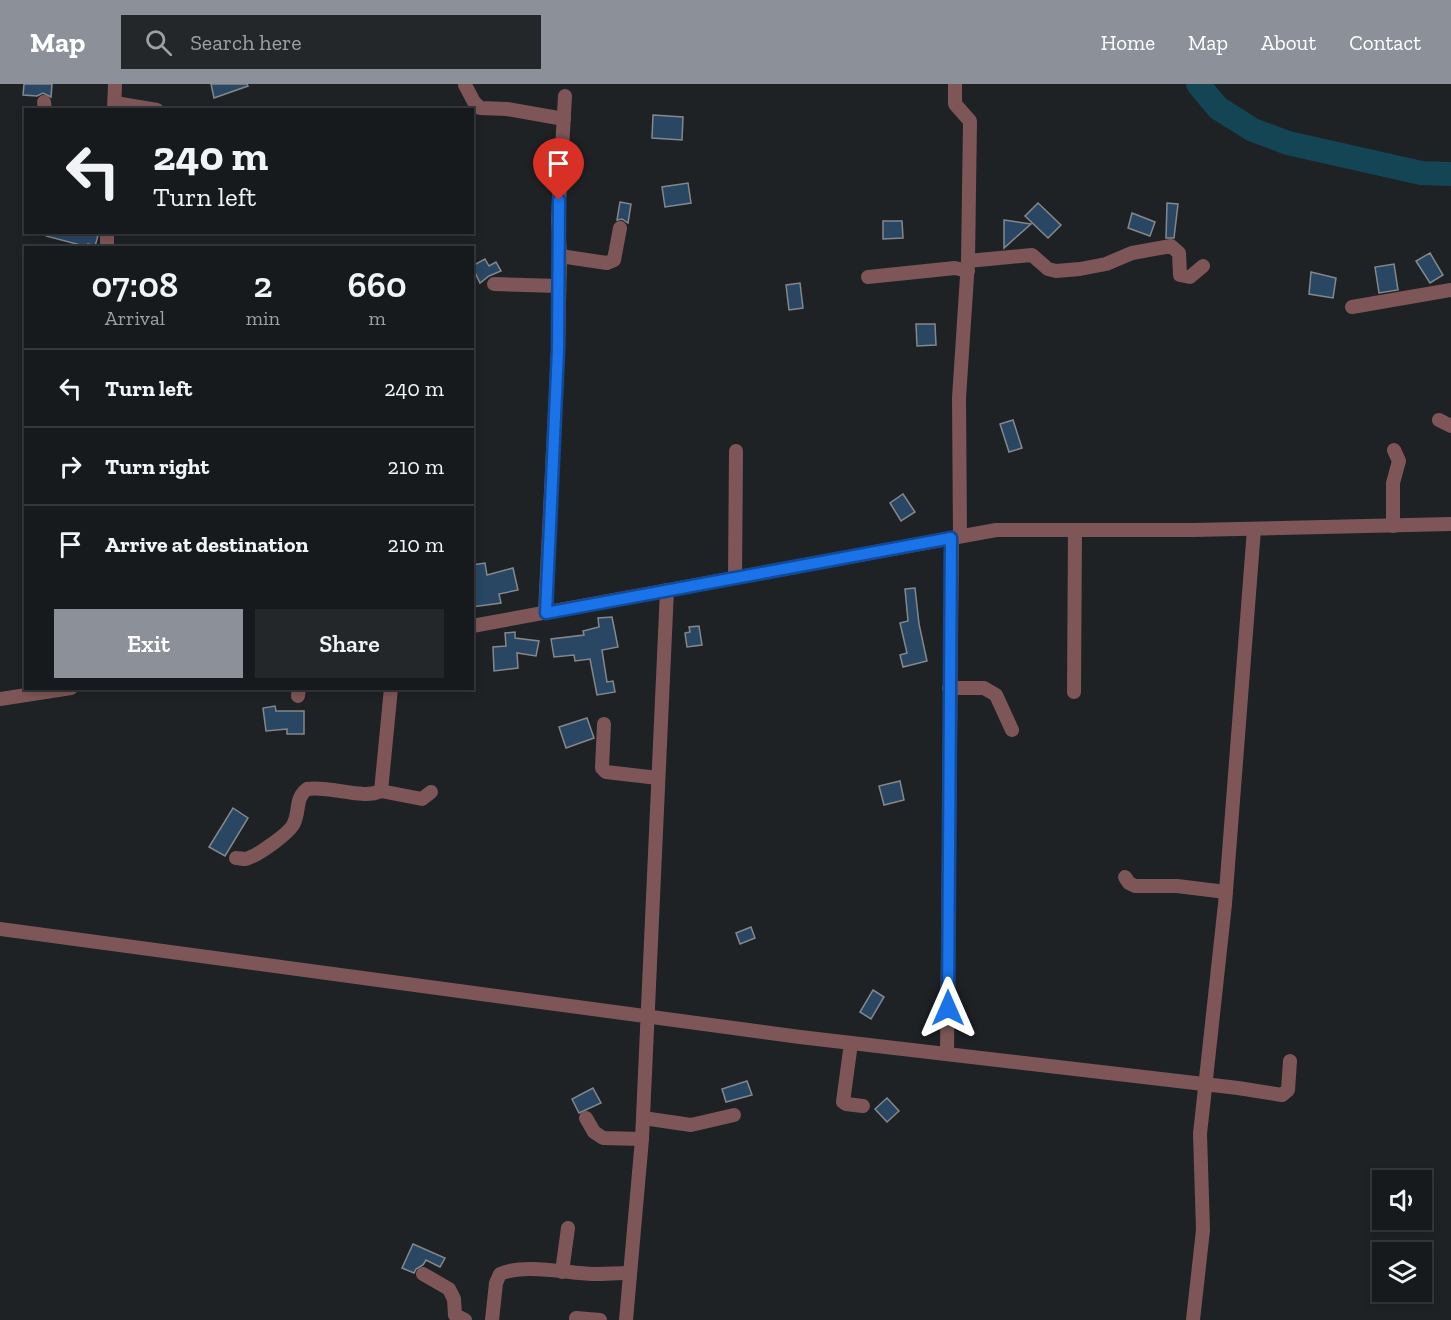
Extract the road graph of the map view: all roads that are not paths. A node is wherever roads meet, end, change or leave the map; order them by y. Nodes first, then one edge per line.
1 (115, 84) edge
2 (955, 84) edge
3 (465, 85) edge
4 (565, 96) dead end
5 (114, 106) edge
6 (136, 108) edge
7 (564, 119) junction
8 (620, 228) dead end
9 (560, 256) junction
10 (968, 266) junction
11 (1203, 266) dead end
12 (867, 277) dead end
13 (494, 284) dead end
14 (559, 286) junction
15 (1451, 290) edge
16 (1352, 307) dead end
17 (1394, 450) dead end
18 (736, 451) dead end
19 (1451, 524) edge
20 (1393, 526) junction
21 (1254, 529) junction
22 (1075, 530) junction
23 (956, 537) junction
24 (735, 578) junction
25 (667, 590) junction
26 (546, 613) junction
27 (474, 626) edge
28 (950, 688) junction
29 (58, 690) edge
30 (391, 690) edge
31 (1074, 692) dead end
32 (0, 699) edge
33 (604, 724) dead end
34 (1011, 730) dead end
35 (658, 778) junction
36 (381, 791) junction
37 (431, 792) dead end
38 (236, 858) dead end
39 (1125, 877) dead end
40 (1226, 892) junction
41 (0, 929) edge
42 (648, 1015) junction
43 (851, 1043) junction
44 (947, 1053) junction
45 (1290, 1061) dead end
46 (1206, 1085) junction
47 (863, 1106) dead end
48 (734, 1115) dead end
49 (586, 1118) dead end
50 (643, 1118) junction
51 (642, 1139) junction
52 (568, 1228) dead end
53 (562, 1272) junction
54 (630, 1273) junction
55 (423, 1274) dead end
56 (576, 1318) dead end
57 (465, 1320) edge
58 (492, 1320) edge
59 (600, 1320) edge
60 (626, 1320) edge
61 (1193, 1320) edge

1 - 5 street
2 - 10 street
3 - 7 street
4 - 7 street
5 - 6 street
7 - 9 street
8 - 9 street
9 - 14 street
10 - 11 street
10 - 12 street
10 - 23 street
13 - 14 street
14 - 26 street
15 - 16 street
17 - 20 street
18 - 24 street
19 - 20 street
20 - 21 street
21 - 22 street
21 - 40 street
22 - 23 street
22 - 31 street
23 - 24 street
23 - 28 street
24 - 25 street
25 - 26 street
25 - 35 street
26 - 27 street
28 - 34 street
28 - 44 street
29 - 32 street
30 - 36 street
33 - 35 street
35 - 42 street
36 - 37 street
36 - 38 street
39 - 40 street
40 - 46 street
41 - 42 street
42 - 43 street
42 - 50 street
43 - 44 street
43 - 47 street
44 - 46 street
45 - 46 street
46 - 61 street
48 - 50 street
49 - 51 street
50 - 51 street
51 - 54 street
52 - 53 street
53 - 54 street
53 - 58 street
54 - 60 street
55 - 57 street
56 - 59 street

